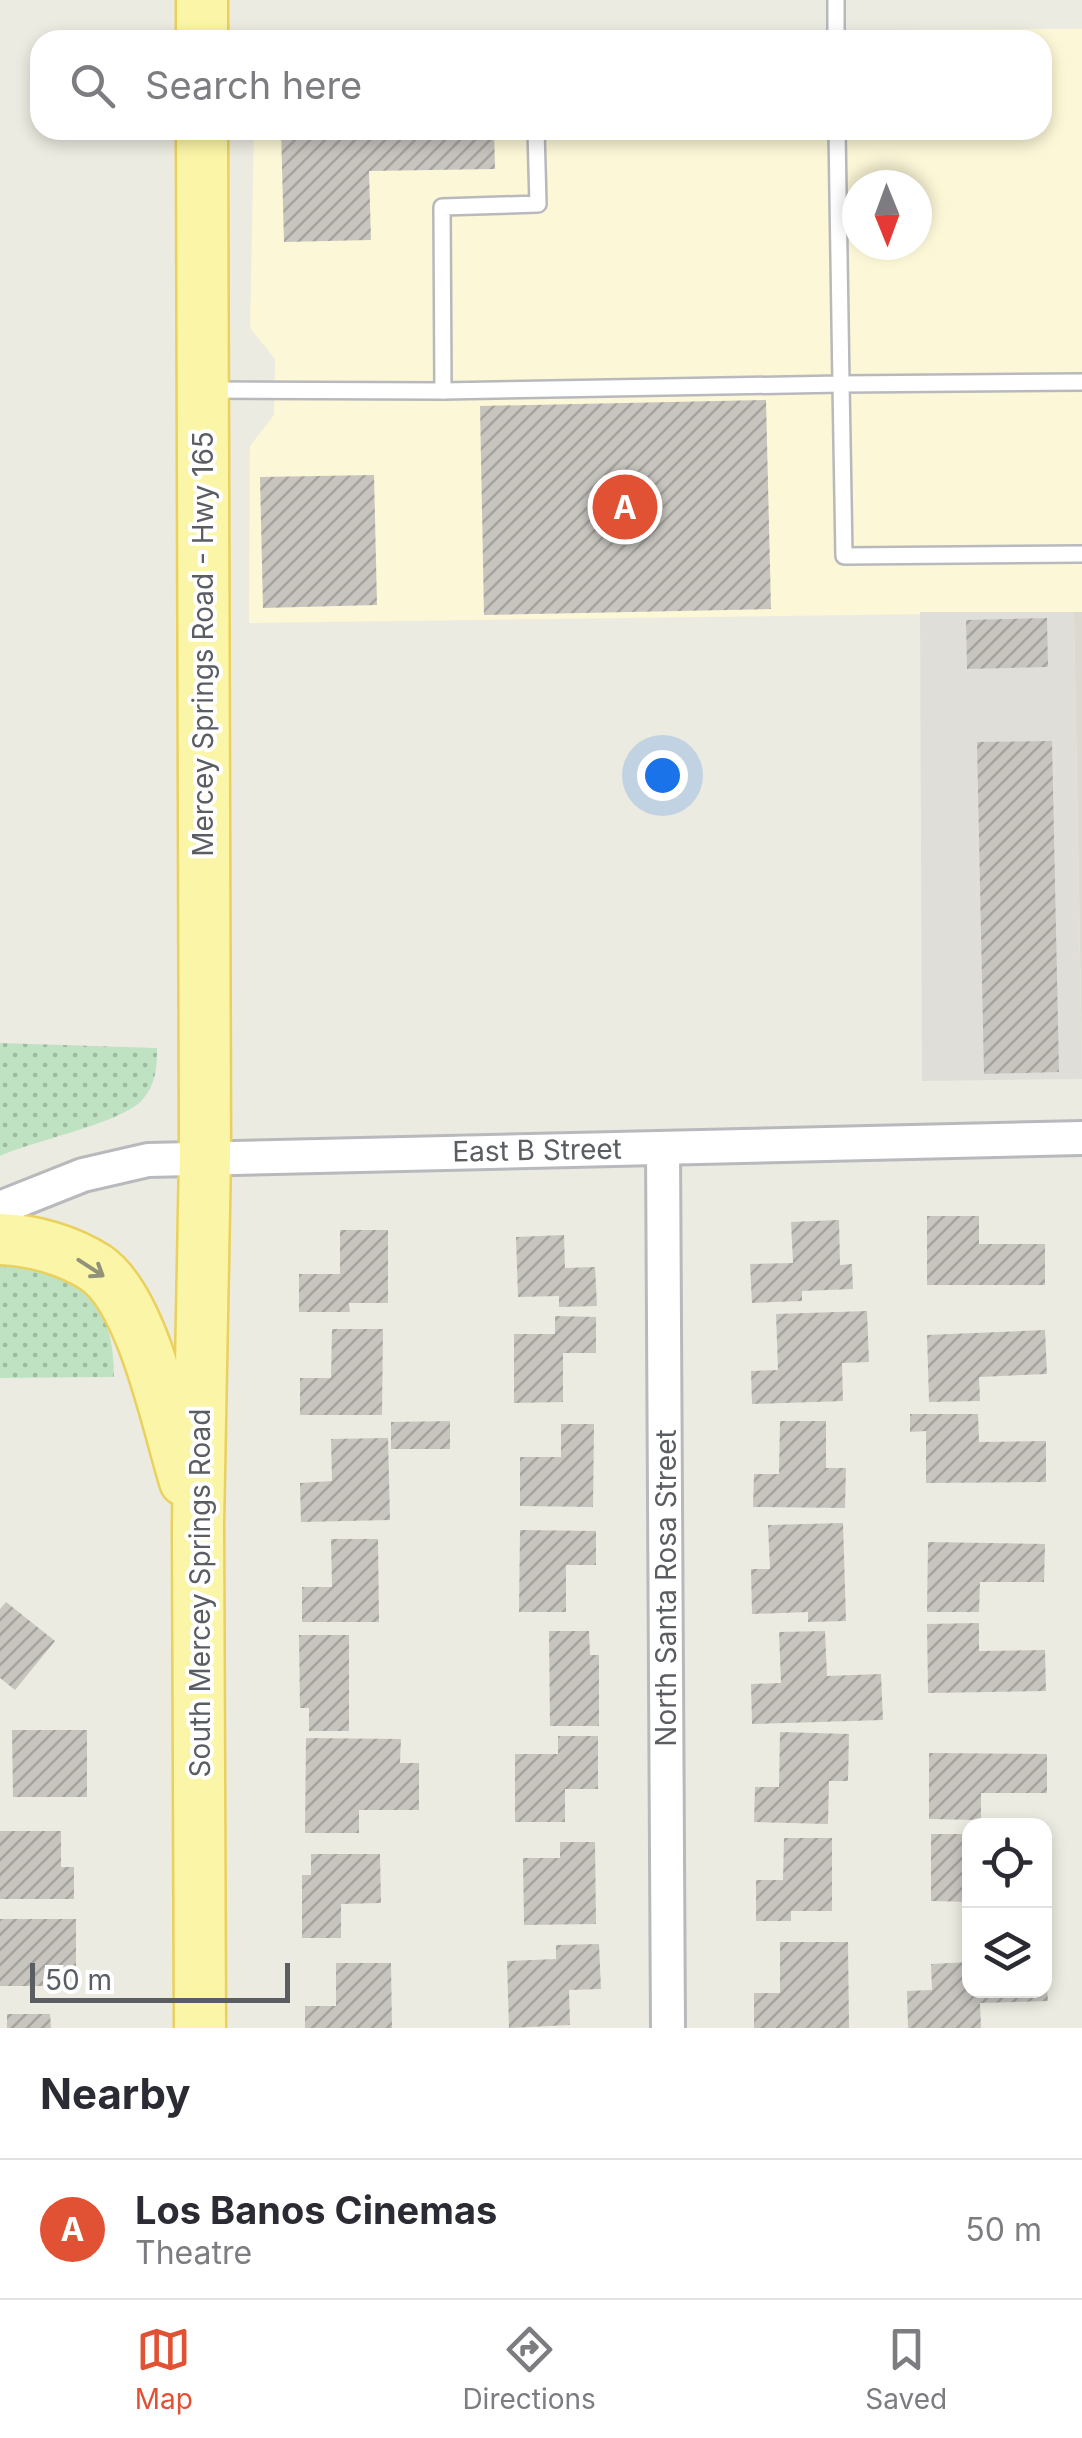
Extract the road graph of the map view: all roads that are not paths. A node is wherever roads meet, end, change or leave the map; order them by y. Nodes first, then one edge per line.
1 (202, 0) edge
2 (836, 0) edge
3 (202, 30) edge
4 (836, 30) edge
5 (202, 140) edge
6 (536, 140) edge
7 (837, 140) edge
8 (1082, 382) edge
9 (841, 384) junction
10 (202, 390) junction
11 (443, 391) junction
12 (1082, 554) edge
13 (1082, 1138) edge
14 (663, 1148) junction
15 (205, 1157) junction
16 (0, 1208) edge
17 (0, 1239) edge
18 (198, 1524) junction
19 (200, 2028) edge
20 (668, 2028) edge

1 - 3 main road
2 - 4 lane
5 - 10 main road, Mercey Springs Road - Hwy 165
6 - 11 lane
7 - 9 lane
8 - 9 lane
9 - 11 lane
9 - 12 lane
10 - 11 lane
10 - 15 main road, Mercey Springs Road - Hwy 165
13 - 14 street, East B Street
14 - 15 street, East B Street
14 - 20 street, North Santa Rosa Street
15 - 16 street, East B Street
15 - 18 main road, South Mercey Springs Road
17 -> 18 main road
18 - 19 main road, South Mercey Springs Road

